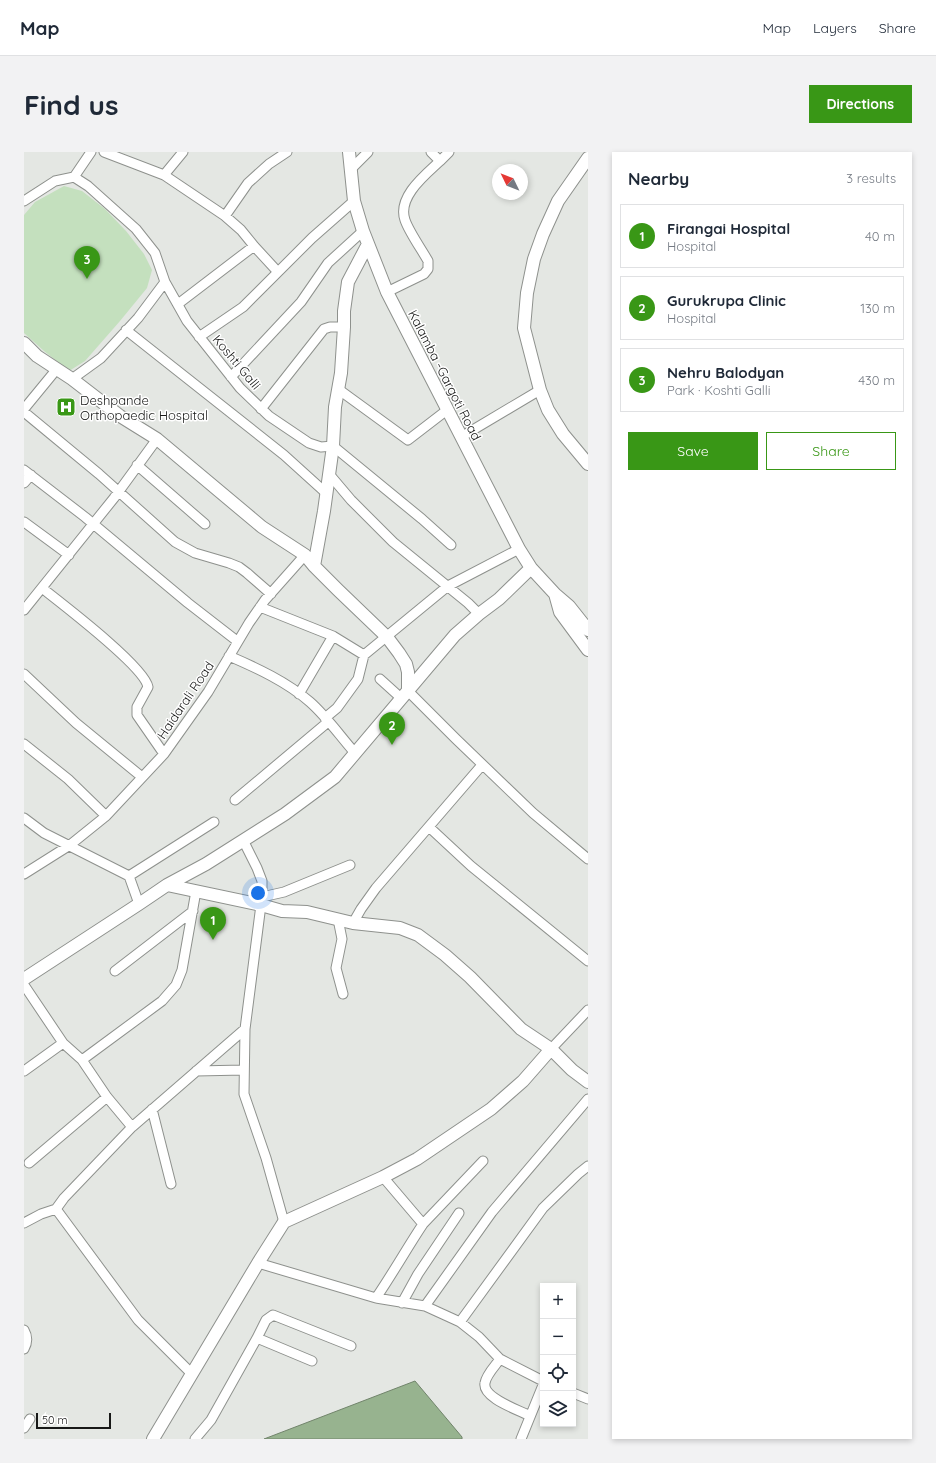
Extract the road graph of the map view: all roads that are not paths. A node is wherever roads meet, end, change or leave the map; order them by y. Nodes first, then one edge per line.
1 (91, 152) edge
2 (109, 152) edge
3 (183, 152) edge
4 (287, 152) edge
5 (349, 152) edge
6 (368, 152) edge
7 (431, 152) edge
8 (449, 152) edge
9 (588, 158) edge
10 (440, 161) junction
11 (351, 169) junction
12 (164, 175) junction
13 (74, 177) junction
14 (354, 201) junction
15 (24, 202) edge
16 (225, 216) junction
17 (363, 231) junction
18 (368, 244) junction
19 (254, 246) junction
20 (278, 271) junction
21 (165, 282) junction
22 (387, 292) junction
23 (178, 304) junction
24 (344, 327) junction
25 (126, 330) junction
26 (199, 336) junction
27 (24, 344) edge
28 (56, 370) junction
29 (231, 378) junction
30 (72, 379) junction
31 (338, 389) junction
32 (540, 390) junction
33 (261, 409) junction
34 (24, 410) edge
35 (447, 410) junction
36 (461, 437) junction
37 (157, 439) junction
38 (333, 446) junction
39 (588, 464) edge
40 (138, 465) junction
41 (27, 472) edge
42 (329, 474) junction
43 (24, 483) edge
44 (118, 492) junction
45 (326, 493) junction
46 (24, 522) edge
47 (93, 524) junction
48 (205, 524) dead end
49 (451, 545) dead end
50 (519, 549) junction
51 (69, 555) junction
52 (305, 555) junction
53 (314, 566) junction
54 (531, 568) junction
55 (448, 586) junction
56 (42, 588) junction
57 (271, 594) junction
58 (555, 594) junction
59 (25, 605) edge
60 (260, 607) junction
61 (479, 614) junction
62 (588, 630) edge
63 (333, 636) junction
64 (387, 637) junction
65 (238, 641) junction
66 (588, 650) edge
67 (364, 655) junction
68 (229, 656) junction
69 (24, 674) edge
70 (380, 679) dead end
71 (299, 694) junction
72 (404, 694) junction
73 (327, 720) junction
74 (24, 744) edge
75 (356, 753) junction
76 (164, 754) junction
77 (482, 764) junction
78 (142, 777) junction
79 (235, 800) dead end
80 (106, 816) junction
81 (24, 818) edge
82 (214, 822) dead end
83 (429, 826) junction
84 (243, 840) junction
85 (70, 845) junction
86 (588, 859) edge
87 (350, 865) dead end
88 (24, 874) edge
89 (128, 876) junction
90 (167, 885) junction
91 (196, 891) junction
92 (262, 901) junction
93 (139, 904) junction
94 (193, 911) junction
95 (338, 919) junction
96 (354, 923) junction
97 (588, 961) edge
98 (115, 971) dead end
99 (24, 980) edge
100 (24, 985) edge
101 (343, 994) dead end
102 (588, 1010) edge
103 (245, 1029) junction
104 (63, 1044) junction
105 (551, 1049) junction
106 (82, 1060) junction
107 (244, 1070) junction
108 (24, 1071) edge
109 (196, 1071) junction
110 (588, 1082) edge
111 (107, 1097) junction
112 (588, 1099) edge
113 (152, 1109) junction
114 (132, 1127) junction
115 (483, 1161) dead end
116 (29, 1163) dead end
117 (588, 1166) edge
118 (383, 1177) junction
119 (171, 1184) dead end
120 (56, 1209) junction
121 (459, 1213) dead end
122 (284, 1222) junction
123 (24, 1223) edge
124 (423, 1224) junction
125 (258, 1263) junction
126 (376, 1298) junction
127 (402, 1303) junction
128 (425, 1306) junction
129 (460, 1322) junction
130 (24, 1330) edge
131 (257, 1338) junction
132 (352, 1346) dead end
133 (24, 1349) edge
134 (500, 1360) junction
135 (312, 1361) dead end
136 (192, 1374) junction
137 (540, 1380) edge
138 (540, 1391) edge
139 (576, 1394) edge
140 (588, 1399) edge
141 (530, 1416) junction
142 (30, 1419) dead end
143 (24, 1428) edge
144 (153, 1439) edge
145 (195, 1439) edge
146 (521, 1439) edge

1 - 13 street
2 - 12 street
3 - 12 street
4 - 16 street
5 - 11 street, Kalamba -Gargoti Road
6 - 11 street
7 - 10 street
8 - 10 street
9 - 32 street
10 - 22 street
11 - 14 street, Kalamba -Gargoti Road
12 - 16 street
13 - 15 street
13 - 21 street, Koshti Galli
14 - 17 street, Kalamba -Gargoti Road
14 - 20 street
16 - 19 street
17 - 18 street, Kalamba -Gargoti Road
17 - 29 street
18 - 22 street, Kalamba -Gargoti Road
18 - 24 street
19 - 20 street
19 - 23 street
20 - 26 street
21 - 23 street, Koshti Galli
21 - 25 street
22 - 35 street, Kalamba -Gargoti Road
23 - 26 street, Koshti Galli
24 - 31 street
24 - 33 street
25 - 30 street
25 - 45 street
26 - 29 street, Koshti Galli
27 - 28 street
28 - 30 street
28 - 34 street
29 - 33 street, Koshti Galli
30 - 37 street
31 - 35 street
31 - 38 street
32 - 36 street
32 - 39 street
33 - 38 street, Koshti Galli
34 - 44 street
35 - 36 street, Kalamba -Gargoti Road
36 - 50 street, Kalamba -Gargoti Road
37 - 40 street
37 - 52 street
38 - 42 street
38 - 49 street
40 - 44 street
40 - 48 street
41 - 43 street
41 - 47 street
42 - 45 street
42 - 55 street
44 - 47 street
44 - 57 street
45 - 53 street
46 - 51 street
47 - 51 street
47 - 65 street
50 - 54 street, Kalamba -Gargoti Road
50 - 55 street
51 - 56 street
52 - 53 street
52 - 57 street, Haidarali Road
53 - 64 street
54 - 58 street, Kalamba -Gargoti Road
54 - 61 street
55 - 61 street
55 - 64 street
56 - 59 street
56 - 76 street
57 - 60 street, Haidarali Road
58 - 62 street, Kalamba -Gargoti Road
58 - 66 street, Kalamba -Gargoti Road
60 - 63 street
60 - 65 street, Haidarali Road
61 - 72 street
63 - 67 street
63 - 71 street
64 - 67 street
64 - 72 street
65 - 68 street, Haidarali Road
67 - 73 street
68 - 71 street
68 - 76 street, Haidarali Road
69 - 78 street
70 - 72 street
71 - 73 street
72 - 75 street
72 - 77 street
73 - 75 street
73 - 79 street
74 - 80 street
75 - 84 street
76 - 78 street, Haidarali Road
77 - 83 street
77 - 86 street
78 - 80 street, Haidarali Road
80 - 85 street, Haidarali Road
81 - 85 street
82 - 89 street
83 - 96 street
83 - 97 street
84 - 90 street
84 - 92 street
85 - 88 street, Haidarali Road
85 - 89 street
87 - 92 street
89 - 93 street
90 - 91 street
90 - 93 street
91 - 92 street
91 - 94 street
92 - 95 street
92 - 103 street
93 - 99 street
94 - 98 street
94 - 106 street
95 - 96 street
95 - 101 street
96 - 105 street
100 - 104 street
102 - 105 street
103 - 107 street
103 - 109 street
104 - 106 street
104 - 108 street
105 - 110 street
105 - 118 street
106 - 111 street
107 - 109 street
107 - 122 street
109 - 113 street
111 - 114 street
111 - 116 street
112 - 128 street
113 - 114 street
113 - 119 street
114 - 120 street
115 - 124 street
117 - 129 street
118 - 122 street
118 - 124 street
120 - 123 street
120 - 136 street
121 - 127 street
122 - 125 street
124 - 126 street
125 - 126 street
125 - 136 street
126 - 127 street
127 - 128 street
128 - 129 street
129 - 134 street
130 - 133 street
131 - 132 street
131 - 135 street
131 - 145 street
134 - 137 street
134 - 141 street
136 - 144 street
138 - 141 street
139 - 140 street
141 - 146 street
142 - 143 street

